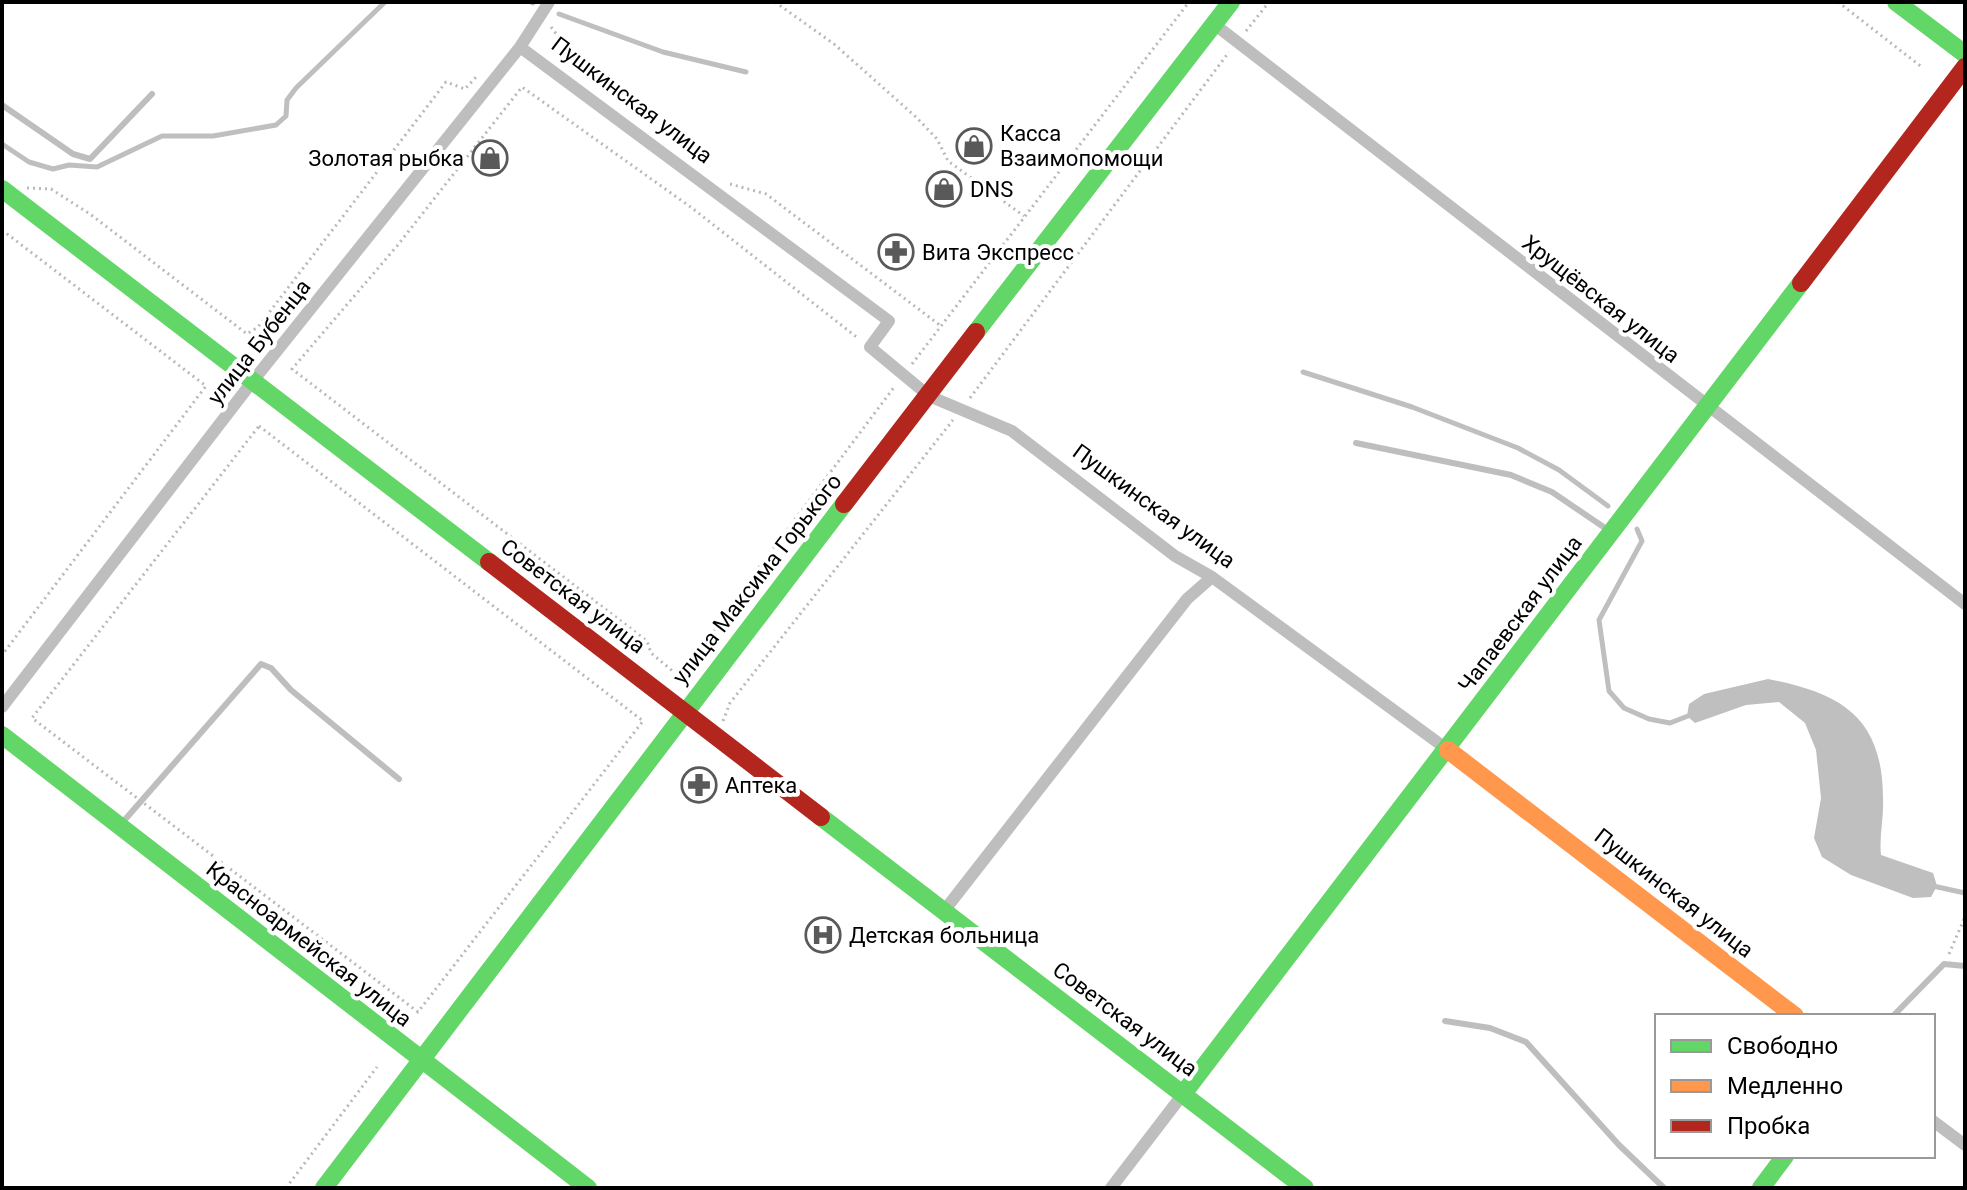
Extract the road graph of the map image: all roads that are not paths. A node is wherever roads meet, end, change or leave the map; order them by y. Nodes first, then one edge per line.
1 (549, 2) edge
2 (1231, 2) edge
3 (1896, 2) edge
4 (1214, 24) junction
5 (520, 47) junction
6 (1965, 54) edge
7 (1965, 67) edge
8 (152, 94) dead end
9 (2, 105) edge
10 (9, 188) edge
11 (252, 382) junction
12 (929, 396) junction
13 (1707, 406) junction
14 (1356, 443) dead end
15 (1611, 532) junction
16 (1212, 577) junction
17 (1965, 604) edge
18 (2, 707) edge
19 (684, 711) junction
20 (2, 735) edge
21 (1448, 750) junction
22 (399, 779) dead end
23 (120, 826) junction
24 (944, 911) junction
25 (1965, 966) edge
26 (1792, 1014) edge
27 (1895, 1014) edge
28 (1445, 1021) dead end
29 (420, 1061) junction
30 (1183, 1094) junction
31 (1935, 1122) edge
32 (1965, 1145) edge
33 (1784, 1158) edge
34 (324, 1188) edge
35 (588, 1188) edge
36 (1111, 1188) edge
37 (1305, 1188) edge
38 (1664, 1188) edge
39 (1761, 1188) edge

1 - 5 street, улица Бубенца
2 - 4 main road, улица Максима Горького
3 - 6 main road
4 - 12 main road, улица Максима Горького
4 - 13 street, Хрущёвская улица
5 - 11 street, улица Бубенца
5 - 12 street, Пушкинская улица
7 - 13 main road, Чапаевская улица
8 - 9 lane
10 - 11 main road, Советская улица
11 - 18 street, улица Бубенца
11 - 19 main road, Советская улица
12 - 16 street, Пушкинская улица
12 - 19 main road, улица Максима Горького
13 - 15 main road, Чапаевская улица
13 - 17 street, Хрущёвская улица
14 - 15 lane
15 - 21 main road, Чапаевская улица
16 - 21 street, Пушкинская улица
16 - 24 street
19 - 24 main road, Советская улица
19 - 29 main road, улица Максима Горького
20 - 23 main road, Красноармейская улица
21 - 26 main road, Пушкинская улица
21 - 30 main road, Чапаевская улица
22 - 23 lane
23 - 29 main road, Красноармейская улица
24 - 30 main road, Советская улица
25 - 27 lane
28 - 38 lane
29 - 34 main road, улица Максима Горького
29 - 35 main road, Красноармейская улица
30 - 36 street, Чапаевская улица
30 - 37 main road, Советская улица
31 - 32 street
33 - 39 main road

